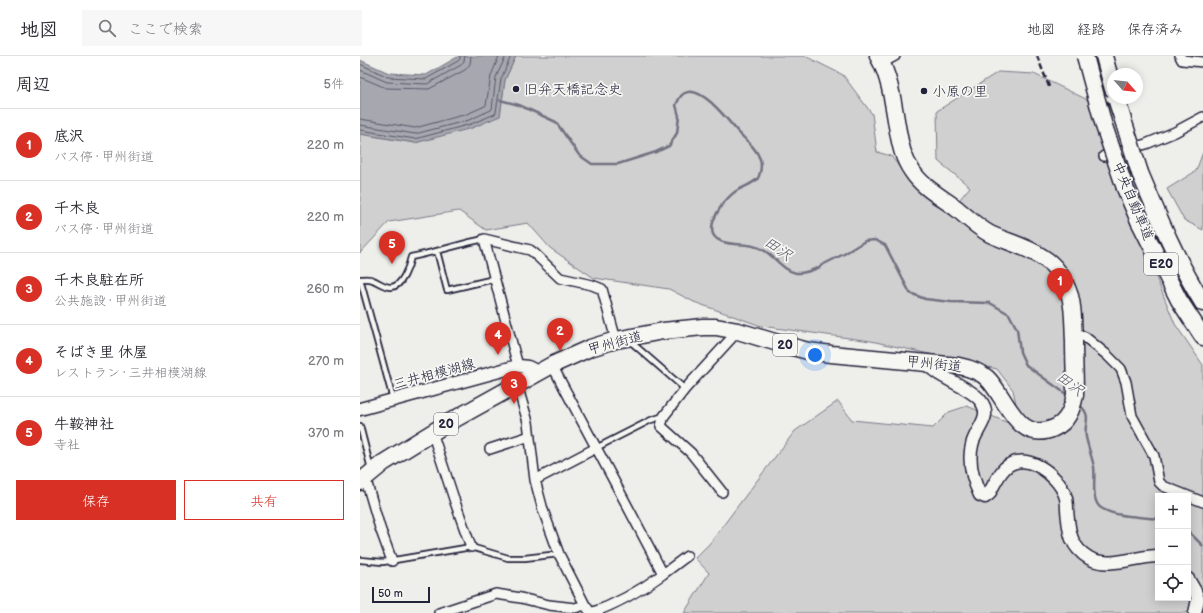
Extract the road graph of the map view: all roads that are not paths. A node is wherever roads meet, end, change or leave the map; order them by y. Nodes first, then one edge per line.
1 (1085, 56) edge
2 (1104, 56) edge
3 (1180, 56) edge
4 (885, 58) edge
5 (1203, 62) edge
6 (1107, 68) edge
7 (1118, 104) edge
8 (1203, 118) edge
9 (1104, 156) dead end
10 (484, 239) junction
11 (437, 251) junction
12 (360, 279) edge
13 (494, 279) junction
14 (1203, 303) edge
15 (738, 332) junction
16 (1074, 335) junction
17 (1203, 337) edge
18 (621, 339) junction
19 (924, 362) junction
20 (552, 365) junction
21 (518, 366) junction
22 (537, 373) junction
23 (517, 385) junction
24 (685, 389) junction
25 (394, 400) junction
26 (360, 409) edge
27 (664, 416) junction
28 (360, 426) edge
29 (432, 432) junction
30 (530, 436) junction
31 (596, 448) junction
32 (490, 449) dead end
33 (365, 477) edge
34 (535, 480) junction
35 (722, 492) dead end
36 (1203, 502) edge
37 (471, 547) junction
38 (558, 554) junction
39 (687, 556) dead end
40 (1155, 556) edge
41 (360, 560) edge
42 (392, 560) junction
43 (664, 574) junction
44 (1191, 584) edge
45 (585, 605) junction
46 (461, 609) edge
47 (438, 613) edge
48 (591, 613) edge
49 (1195, 613) edge

1 - 17 highway, 中央自動車道 / E20, bridge
2 - 6 highway
3 - 5 street
4 - 16 highway, 甲州街道 / 20
7 - 14 highway, 中央自動車道 / E20, bridge
8 - 9 street
10 - 11 lane
10 - 13 street
10 - 18 street
11 - 12 lane
11 - 13 lane
12 - 25 lane
13 - 21 street
15 - 18 highway, 甲州街道 / 20
15 - 19 highway, 甲州街道 / 20
15 - 24 street
16 - 19 highway, 甲州街道 / 20
16 - 36 street
18 - 20 highway, 甲州街道 / 20
18 - 24 lane
19 - 40 main road
20 - 22 highway, 甲州街道 / 20
20 - 31 street
21 - 22 main road
21 - 25 main road, 三井相模湖線
22 - 23 highway, 甲州街道 / 20
23 - 29 highway, 甲州街道 / 20
23 - 30 street
24 - 27 street
25 - 26 main road, 三井相模湖線
27 - 31 lane
27 - 35 street
28 - 33 lane
29 - 33 highway, 甲州街道 / 20
29 - 37 street
30 - 32 street
30 - 34 street
31 - 34 street
31 - 43 street
33 - 42 street
34 - 38 street
37 - 38 lane
37 - 42 lane
38 - 45 street
39 - 43 street
41 - 42 lane
43 - 48 street
44 - 49 main road
45 - 46 street
45 - 48 street
46 - 47 street

